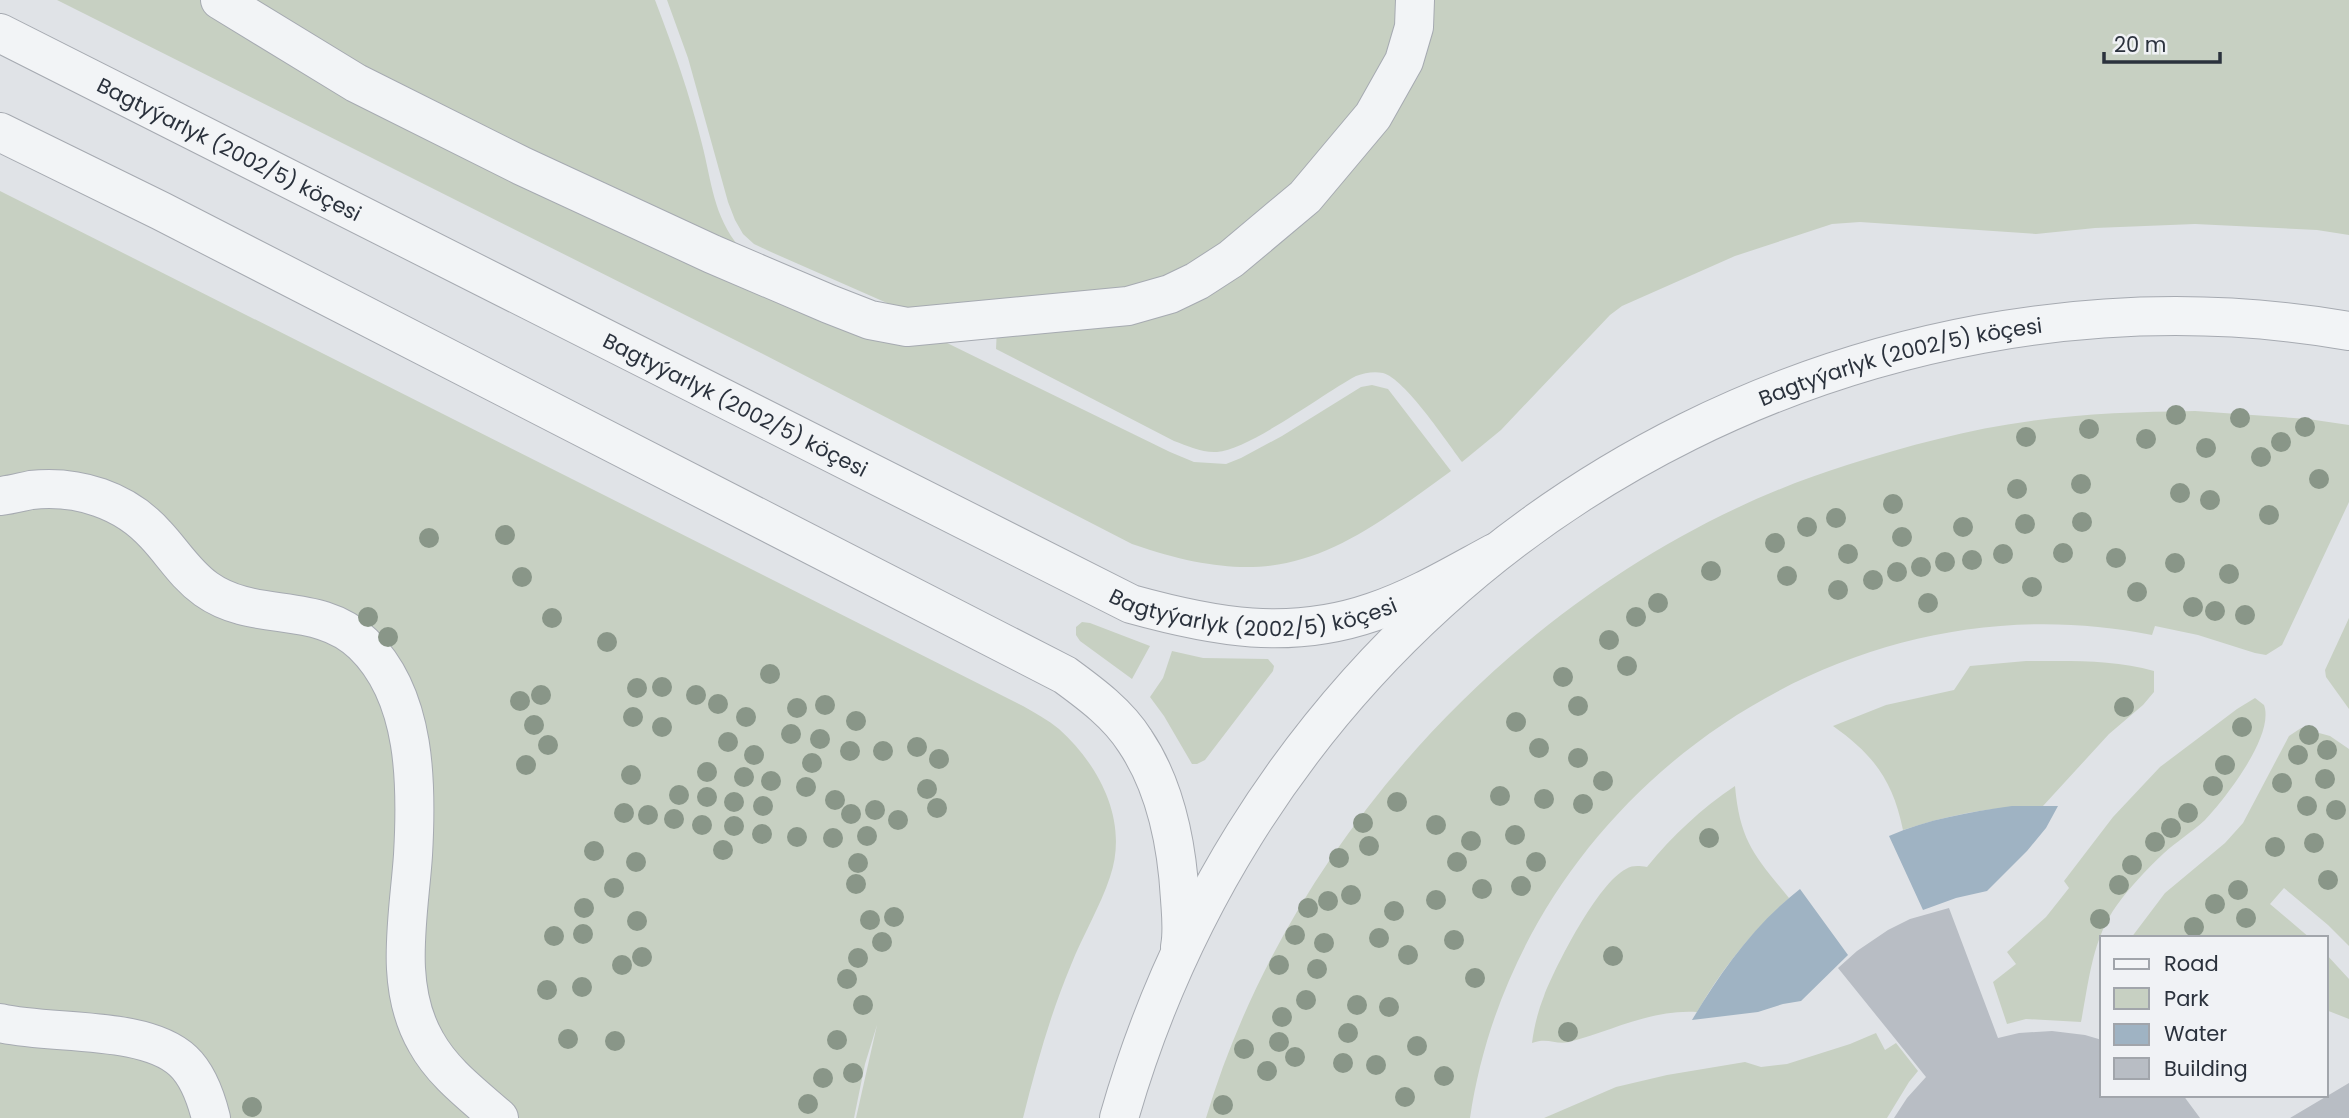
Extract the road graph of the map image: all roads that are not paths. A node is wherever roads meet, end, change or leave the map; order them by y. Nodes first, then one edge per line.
1 (220, 0) edge
2 (1415, 0) edge
3 (0, 33) edge
4 (0, 132) edge
5 (2349, 331) edge
6 (0, 496) edge
7 (1494, 553) junction
8 (1170, 973) junction
9 (0, 1023) edge
10 (211, 1118) edge
11 (499, 1118) edge
12 (1119, 1118) edge

1 - 2 street
3 - 7 street, Bagtyýarlyk (2002/5) köçesi
4 - 8 street, Bagtyýarlyk (2002/5) köçesi
5 - 7 street, Bagtyýarlyk (2002/5) köçesi
6 - 11 street
7 - 8 street, Bagtyýarlyk (2002/5) köçesi
8 - 12 street, Bagtyýarlyk (2002/5) köçesi
9 - 10 street

